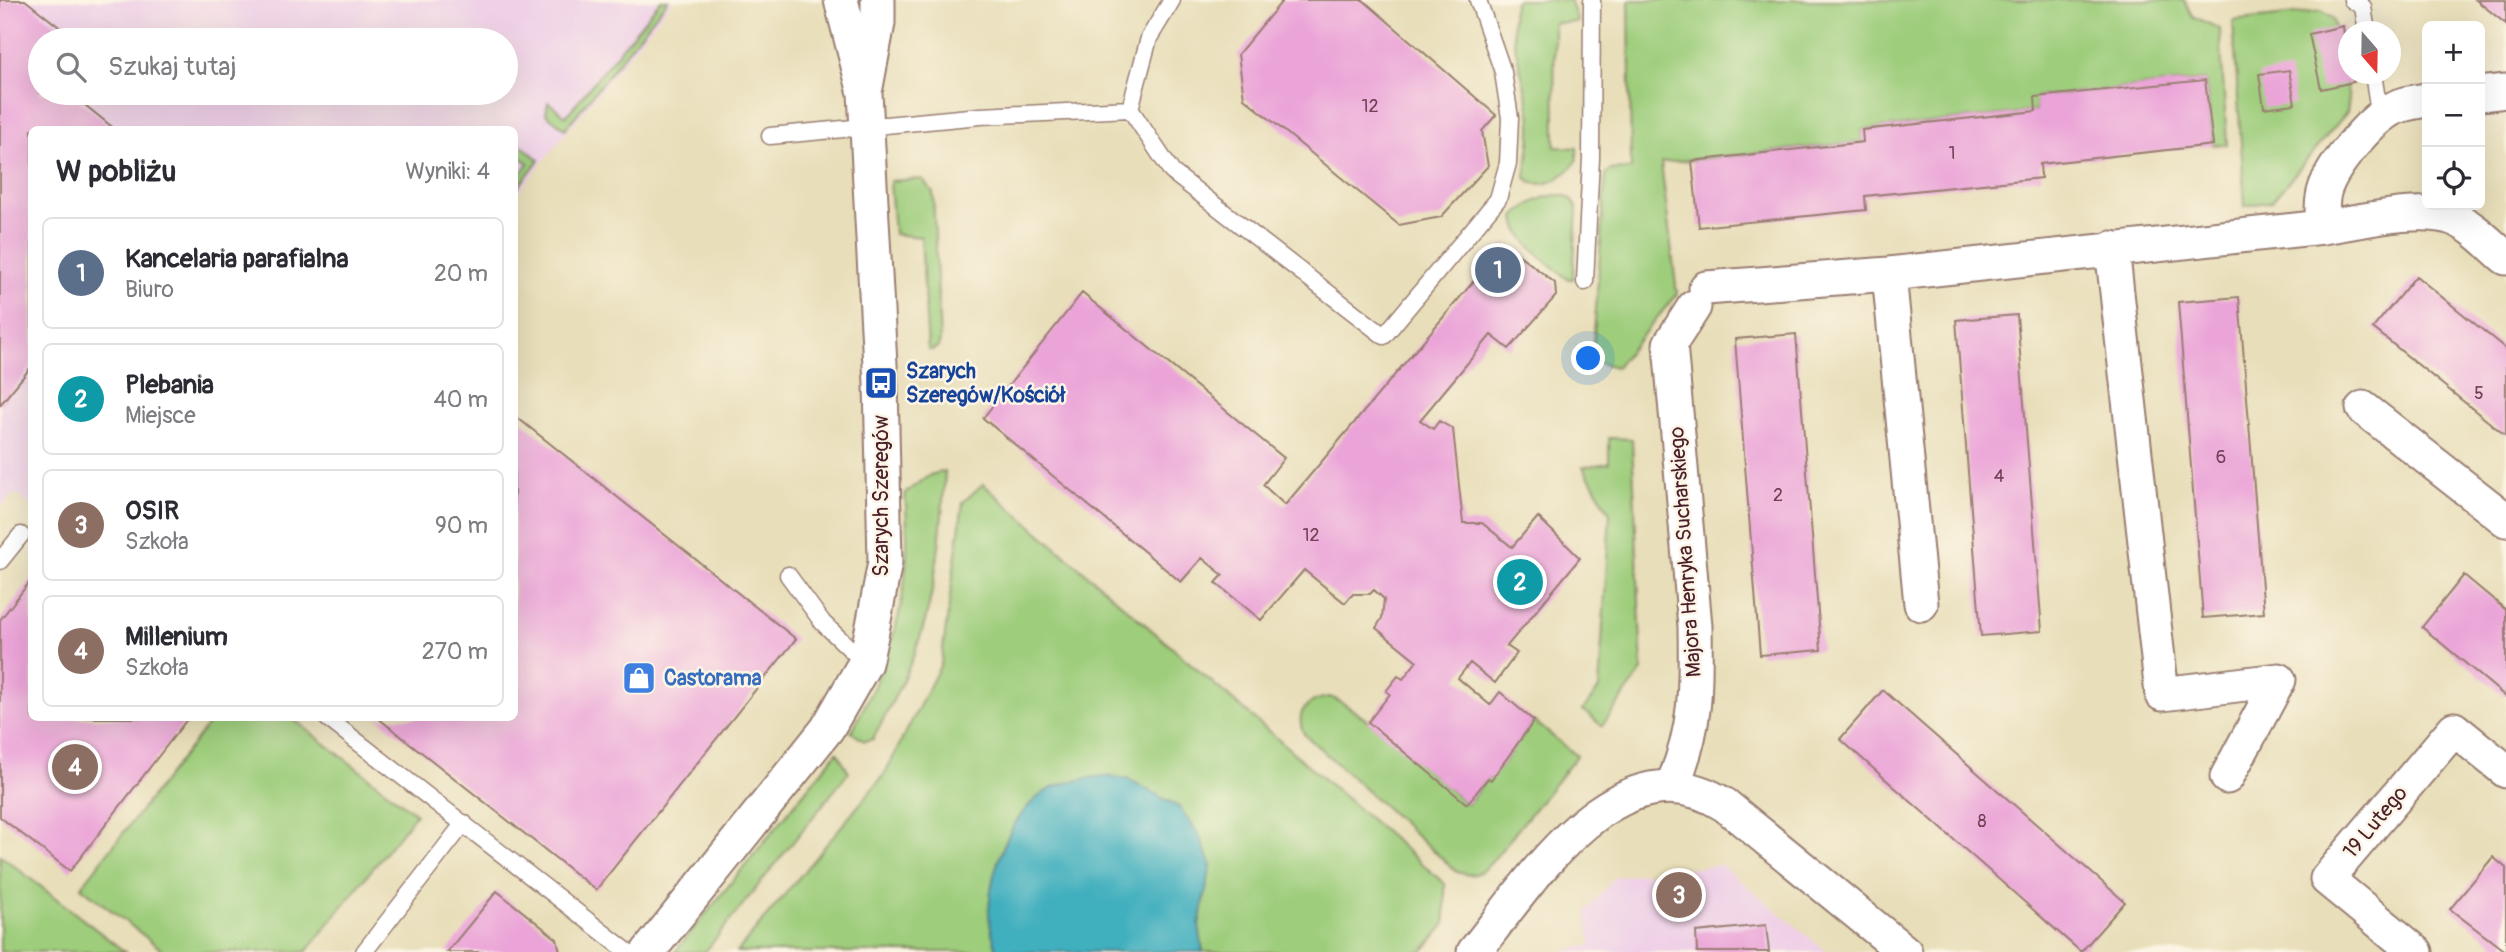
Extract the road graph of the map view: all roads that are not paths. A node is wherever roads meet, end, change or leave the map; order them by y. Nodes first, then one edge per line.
1 (841, 0) edge
2 (878, 0) edge
3 (1172, 0) edge
4 (1478, 0) edge
5 (1592, 0) edge
6 (2352, 0) edge
7 (2365, 21) edge
8 (2375, 84) edge
9 (2506, 91) edge
10 (865, 93) junction
11 (2485, 93) edge
12 (2422, 101) edge
13 (1130, 109) junction
14 (2380, 117) junction
15 (866, 126) junction
16 (770, 135) dead end
17 (2323, 227) junction
18 (2112, 248) junction
19 (2506, 258) edge
20 (1889, 274) junction
21 (1585, 282) dead end
22 (2363, 408) dead end
23 (2506, 520) edge
24 (20, 535) dead end
25 (0, 561) edge
26 (788, 575) dead end
27 (1921, 604) dead end
28 (864, 663) junction
29 (331, 721) edge
30 (2506, 771) edge
31 (2227, 777) dead end
32 (1672, 786) junction
33 (464, 823) junction
34 (364, 952) edge
35 (628, 952) edge
36 (648, 952) edge
37 (1474, 952) edge
38 (1905, 952) edge
39 (2416, 952) edge

1 - 10 street, Szarych Szeregów
2 - 10 street, Szarych Szeregów
3 - 13 lane
4 - 13 lane
5 - 21 lane
6 - 7 lane
8 - 14 lane
9 - 11 street
10 - 15 street, Szarych Szeregów
12 - 14 street
13 - 15 lane
14 - 17 street
15 - 16 lane
15 - 28 street, Szarych Szeregów
17 - 18 street, Majora Henryka Sucharskiego
17 - 19 street
18 - 20 street, Majora Henryka Sucharskiego
18 - 31 street
20 - 27 street
20 - 32 street, Majora Henryka Sucharskiego
22 - 23 street
24 - 25 lane
26 - 28 lane
28 - 36 street, Szarych Szeregów
29 - 33 lane
30 - 39 street, 19 Lutego
32 - 37 street
32 - 38 street
33 - 34 lane
33 - 35 lane

